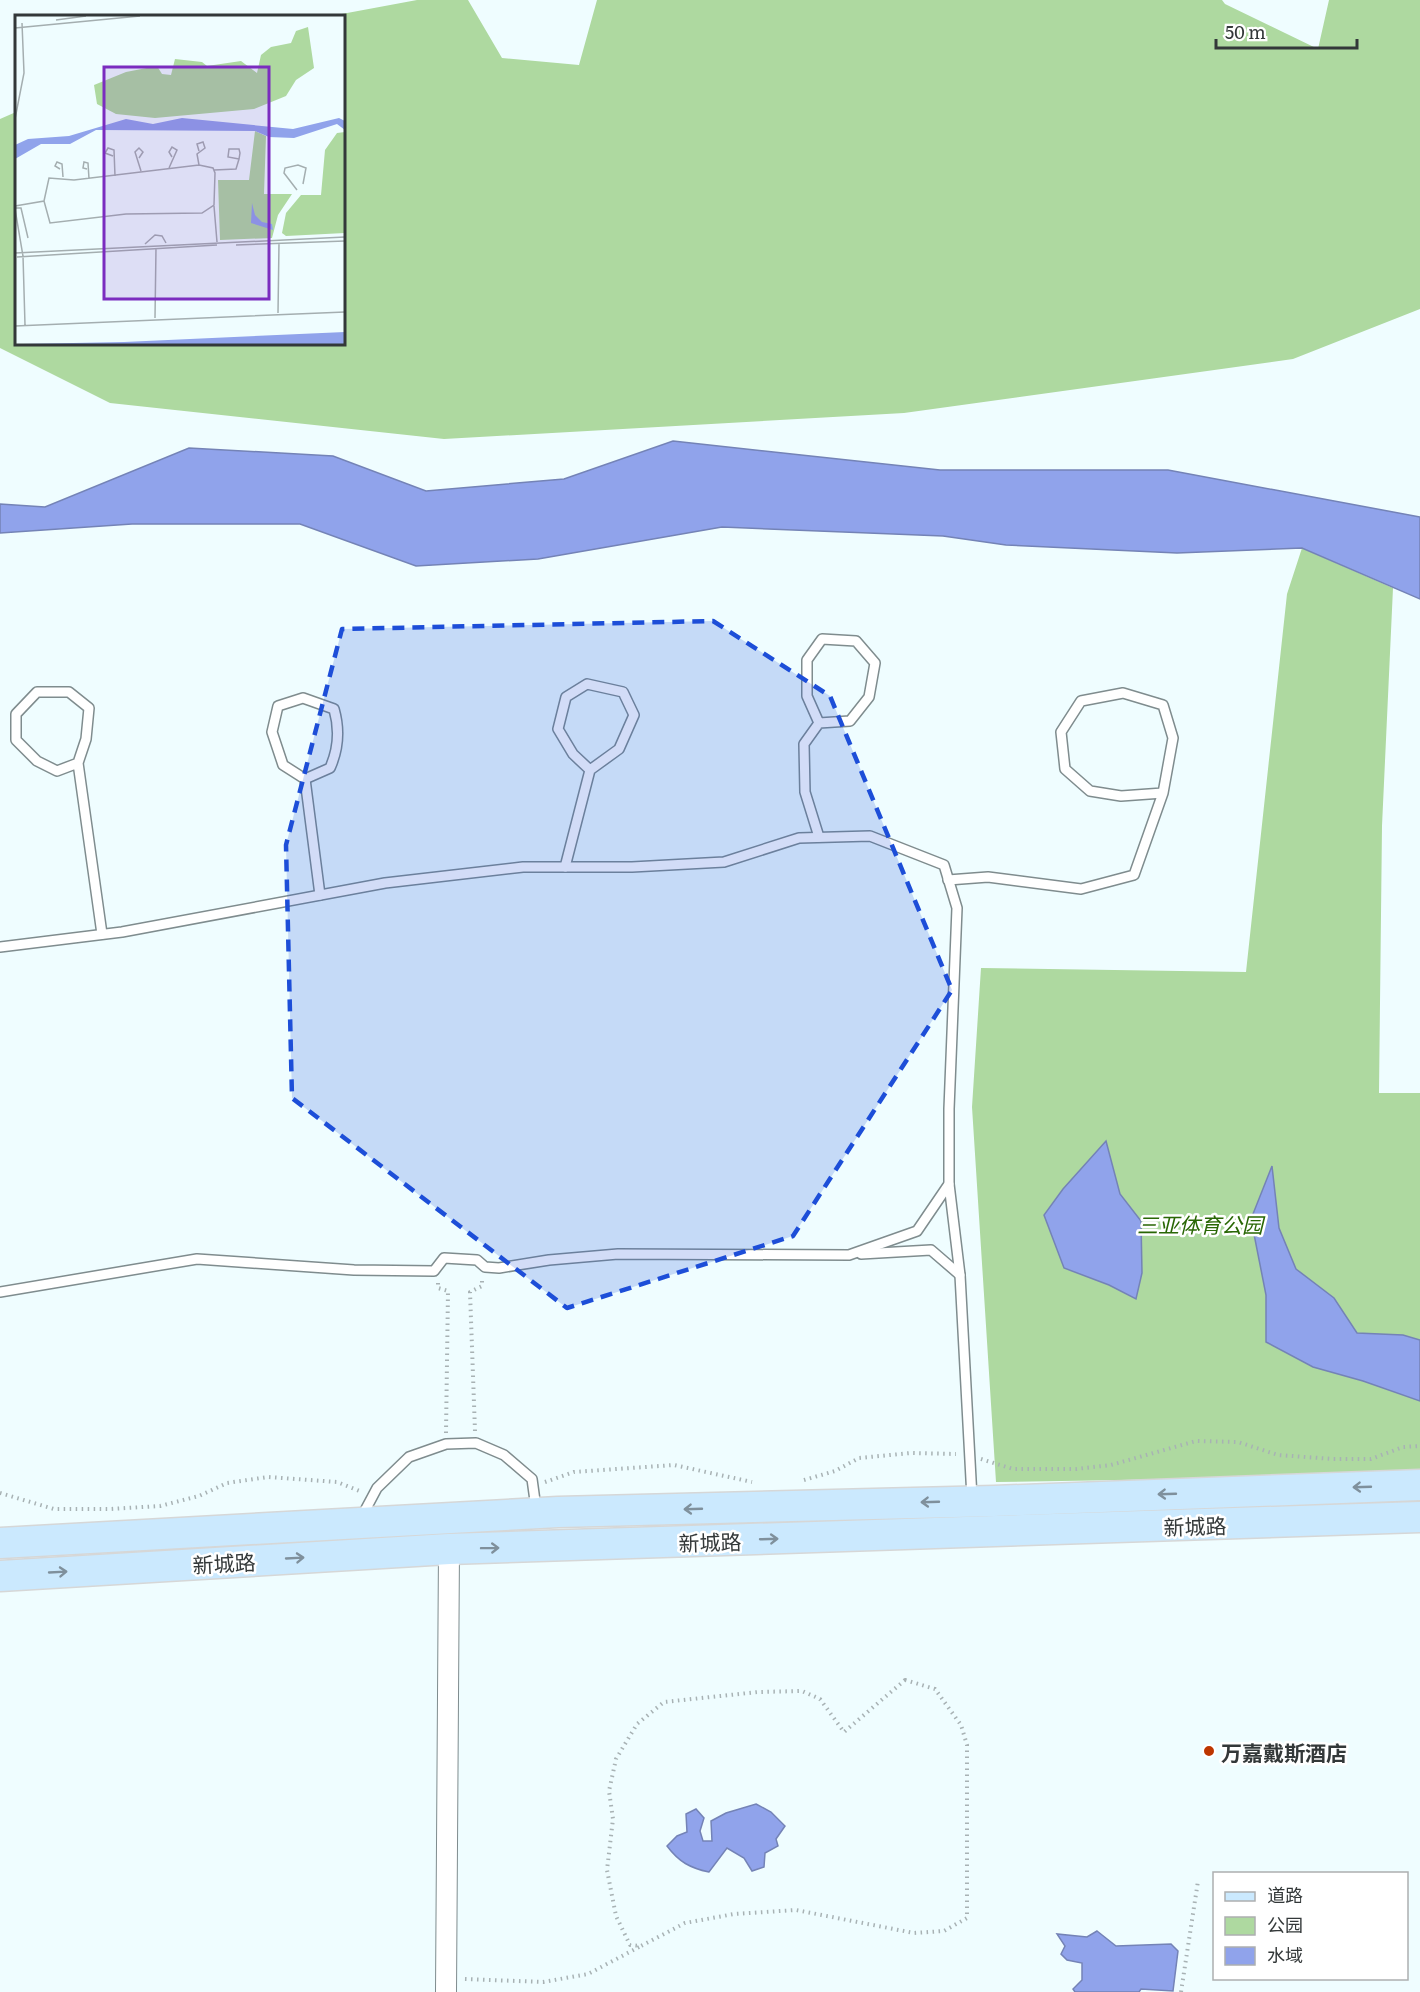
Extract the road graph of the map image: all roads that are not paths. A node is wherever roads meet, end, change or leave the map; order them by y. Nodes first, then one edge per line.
1 (819, 723) junction
2 (78, 763) junction
3 (590, 770) junction
4 (305, 779) junction
5 (1163, 793) junction
6 (819, 837) junction
7 (565, 867) junction
8 (948, 880) junction
9 (320, 895) junction
10 (102, 934) junction
11 (0, 947) edge
12 (949, 1184) junction
13 (849, 1255) junction
14 (960, 1275) junction
15 (0, 1292) edge
16 (1420, 1485) edge
17 (972, 1501) junction
18 (366, 1509) junction
19 (537, 1513) junction
20 (1420, 1517) edge
21 (0, 1543) edge
22 (449, 1549) junction
23 (0, 1576) edge
24 (446, 1985) edge

1 - 1 lane
1 - 6 lane
2 - 2 lane
2 - 10 lane
3 - 3 lane
3 - 7 lane
4 - 4 lane
4 - 9 lane
5 - 5 lane
5 - 8 lane
6 - 7 lane
6 - 8 lane
7 - 9 lane
8 - 12 lane
9 - 10 lane
10 - 11 lane
12 - 13 lane
12 - 14 lane
13 - 14 lane
13 - 15 lane
14 - 17 lane
16 -> 17 main road, 新城路
17 -> 19 main road, 新城路
18 - 19 main road, 新城路
18 - 19 lane
18 - 21 main road, 新城路
22 -> 20 main road, 新城路
23 -> 22 main road, 新城路
22 - 24 street

